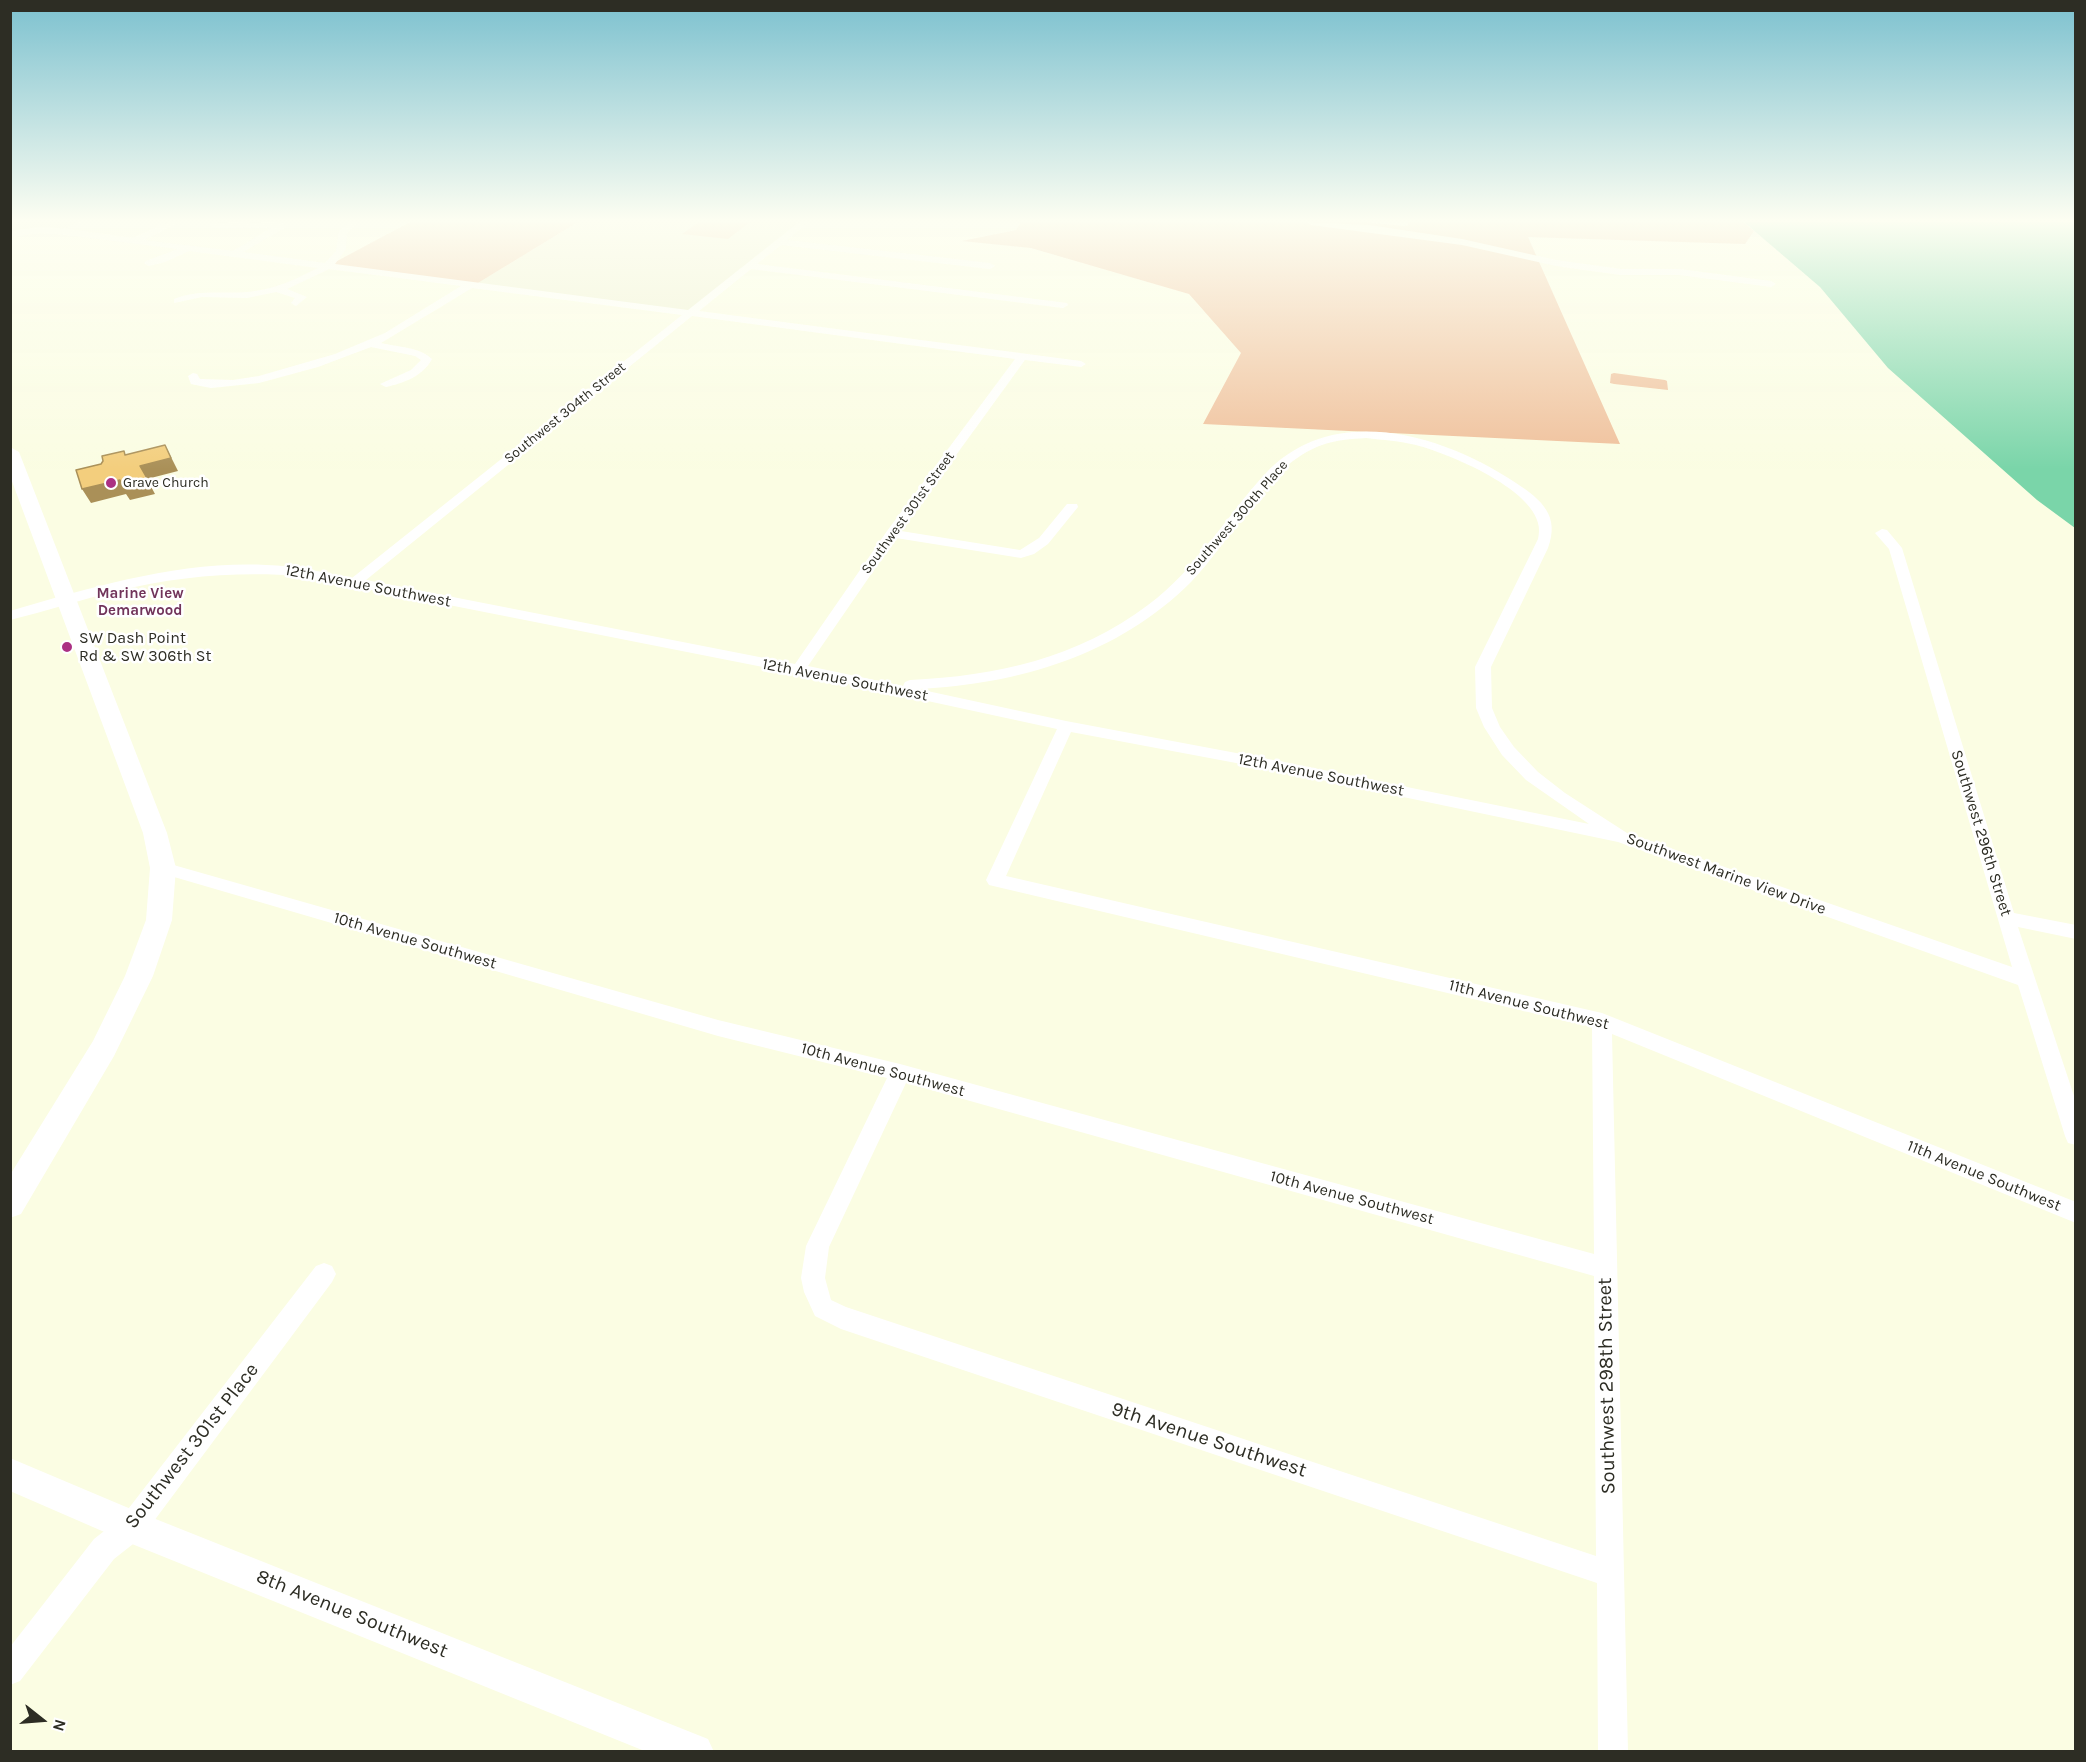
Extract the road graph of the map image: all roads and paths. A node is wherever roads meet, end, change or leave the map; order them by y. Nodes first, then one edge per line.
1 (437, 304) edge
2 (606, 304) edge
3 (702, 304) edge
4 (1057, 304) edge
5 (1063, 305) dead end
6 (688, 315) junction
7 (370, 344) junction
8 (1021, 358) junction
9 (1081, 364) dead end
10 (193, 376) dead end
11 (386, 384) dead end
12 (1433, 446) joint
13 (10, 452) edge
14 (1072, 507) dead end
15 (1882, 533) dead end
16 (892, 534) junction
17 (354, 582) junction
18 (66, 600) junction
19 (10, 616) edge
20 (798, 670) junction
21 (849, 679) junction
22 (1066, 726) junction
23 (1621, 837) junction
24 (163, 868) junction
25 (2006, 918) junction
26 (2076, 932) edge
27 (2026, 980) junction
28 (1602, 1021) junction
29 (900, 1073) junction
30 (2076, 1136) edge
31 (10, 1204) edge
32 (2076, 1213) edge
33 (1605, 1268) junction
34 (324, 1274) dead end
35 (10, 1474) edge
36 (132, 1527) junction
37 (1610, 1574) junction
38 (10, 1671) edge
39 (695, 1752) edge
40 (1613, 1752) edge

1 - 7 street
2 - 6 street
3 - 6 street, Southwest 304th Street
4 - 5 street
6 - 8 street
6 - 17 street, Southwest 304th Street
7 - 10 street
7 - 11 street
8 - 9 street
8 - 16 street, Southwest 301st Street
12 - 21 street, Southwest 300th Place
12 - 23 street, Southwest Marine View Drive
13 - 18 main road
14 - 16 street
15 - 25 street, Southwest 296th Street
16 - 20 street, Southwest 301st Street
17 - 18 street, 12th Avenue Southwest
17 - 20 street, 12th Avenue Southwest
18 - 19 street, 12th Avenue Southwest
18 - 24 main road
20 - 21 street, 12th Avenue Southwest
21 - 22 street, 12th Avenue Southwest
22 - 23 street, 12th Avenue Southwest
22 - 28 street, 11th Avenue Southwest
23 - 27 street, Southwest Marine View Drive
24 - 29 street, 10th Avenue Southwest
24 - 31 main road
25 - 26 street
25 - 27 street, Southwest 296th Street
27 - 30 street, Southwest 296th Street
28 - 32 street, 11th Avenue Southwest
28 - 33 street, Southwest 298th Street
29 - 33 street, 10th Avenue Southwest
29 - 37 street, 9th Avenue Southwest
33 - 37 street, Southwest 298th Street
34 - 36 street, Southwest 301st Place
35 - 36 street, 8th Avenue Southwest
36 - 38 street, Southwest 301st Place
36 - 39 street, 8th Avenue Southwest
37 - 40 street, Southwest 298th Street

